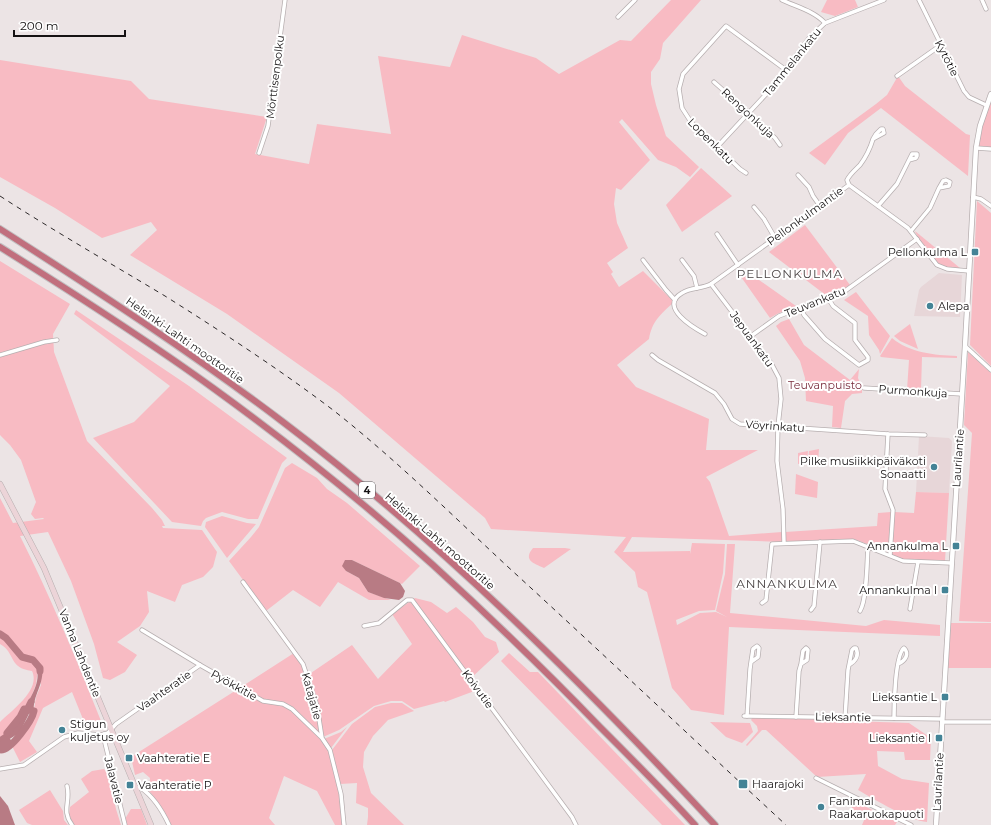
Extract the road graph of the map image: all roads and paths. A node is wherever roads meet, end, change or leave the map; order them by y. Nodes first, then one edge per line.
1 (285, 0) edge
2 (635, 0) edge
3 (782, 0) edge
4 (884, 0) edge
5 (919, 0) edge
6 (982, 0) edge
7 (986, 9) dead end
8 (618, 17) dead end
9 (825, 23) junction
10 (941, 45) junction
11 (786, 70) junction
12 (897, 76) dead end
13 (714, 82) dead end
14 (991, 94) edge
15 (986, 106) junction
16 (749, 113) junction
17 (874, 139) dead end
18 (780, 145) dead end
19 (717, 147) junction
20 (976, 148) junction
21 (991, 149) edge
22 (258, 153) dead end
23 (909, 160) dead end
24 (746, 173) dead end
25 (798, 175) dead end
26 (849, 185) junction
27 (939, 188) dead end
28 (973, 197) junction
29 (820, 206) junction
30 (878, 206) junction
31 (991, 206) edge
32 (754, 207) dead end
33 (0, 230) edge
34 (911, 231) junction
35 (718, 234) dead end
36 (775, 238) junction
37 (917, 239) junction
38 (0, 247) edge
39 (643, 260) dead end
40 (682, 260) dead end
41 (738, 265) junction
42 (969, 271) junction
43 (711, 284) junction
44 (697, 288) junction
45 (828, 298) junction
46 (675, 300) junction
47 (801, 308) junction
48 (705, 334) dead end
49 (751, 336) junction
50 (57, 340) dead end
51 (965, 346) junction
52 (0, 355) edge
53 (652, 355) dead end
54 (991, 370) edge
55 (864, 388) dead end
56 (962, 394) junction
57 (778, 426) junction
58 (888, 434) junction
59 (925, 435) dead end
60 (0, 484) edge
61 (820, 542) junction
62 (784, 543) junction
63 (868, 546) junction
64 (890, 555) junction
65 (918, 562) junction
66 (952, 563) junction
67 (242, 582) dead end
68 (762, 603) dead end
69 (910, 609) dead end
70 (811, 610) dead end
71 (860, 611) dead end
72 (364, 626) dead end
73 (142, 630) dead end
74 (751, 662) dead end
75 (801, 664) dead end
76 (898, 664) dead end
77 (200, 665) junction
78 (850, 665) dead end
79 (796, 717) junction
80 (845, 718) junction
81 (894, 718) junction
82 (942, 720) junction
83 (991, 722) edge
84 (111, 729) junction
85 (104, 734) junction
86 (322, 738) junction
87 (0, 768) edge
88 (816, 778) dead end
89 (68, 786) dead end
90 (136, 788) junction
91 (72, 825) edge
92 (125, 825) edge
93 (151, 825) edge
94 (169, 825) edge
95 (344, 825) edge
96 (576, 825) edge
97 (695, 825) edge
98 (714, 825) edge
99 (911, 825) edge
100 (936, 825) edge

1 - 22 street, Mörttisenpolku
2 - 8 street
3 - 9 street
4 - 9 street, Tammelankatu
5 - 10 street, Kytötie
6 - 7 street
9 - 11 street, Tammelankatu
10 - 12 street
10 - 15 street, Kytötie
11 - 16 street, Tammelankatu
11 - 19 street, Lopenkatu
13 - 16 street, Rengonkuja
14 - 15 street, Laurilantie
15 - 20 street, Laurilantie
16 - 18 street, Rengonkuja
16 - 19 street, Tammelankatu
17 - 26 street
19 - 24 street, Lopenkatu
20 - 21 street
20 - 28 street, Laurilantie
23 - 30 street
25 - 29 street
26 - 29 street, Pellonkulmantie
26 - 30 street, Pellonkulmantie
27 - 34 street
28 - 31 street
28 - 42 street, Laurilantie
29 - 36 street, Pellonkulmantie
30 - 34 street, Pellonkulmantie
32 - 36 street
33 - 98 highway, Helsinki-Lahti moottoritie / 4
34 - 37 street, Pellonkulmantie
35 - 41 street
36 - 41 street, Pellonkulmantie
37 - 42 street, Pellonkulmantie
37 - 45 street, Teuvankatu
38 - 97 highway, Helsinki-Lahti moottoritie / 4
39 - 46 street
40 - 44 street
41 - 43 street, Pellonkulmantie
42 - 51 street, Laurilantie
43 - 44 street, Pellonkulmantie
43 - 49 street, Jepuankatu
44 - 46 street, Pellonkulmantie
45 - 47 street, Teuvankatu
45 - 47 street
46 - 48 street
47 - 49 street, Teuvankatu
49 - 57 street, Jepuankatu
50 - 52 street
51 - 54 street
51 - 56 street, Laurilantie
53 - 57 street, Vöyrinkatu
55 - 56 street, Purmonkuja
56 - 66 street, Laurilantie
57 - 58 street, Vöyrinkatu
57 - 62 street, Jepuankatu
58 - 59 street, Vöyrinkatu
58 - 64 street
60 - 84 main road, Vanha Lahdentie
61 - 62 street
61 - 63 street
61 - 70 street
62 - 68 street
63 - 64 street
63 - 71 street
64 - 65 street
65 - 66 street
65 - 69 street
66 - 82 street, Laurilantie
67 - 86 street, Katajatie
72 - 96 street, Koivutie
73 - 77 street, Pyökkitie
74 - 79 street, Lieksantie
75 - 79 street
76 - 81 street
77 - 84 street, Vaahteratie
77 - 86 street, Pyökkitie
78 - 80 street
79 - 80 street, Lieksantie
80 - 81 street, Lieksantie
81 - 82 street, Lieksantie
82 - 83 street, Lieksantie
82 - 100 street, Laurilantie
84 - 85 street, Vaahteratie
84 - 90 main road, Vanha Lahdentie
85 - 87 street
85 - 92 street, Jalavatie
86 - 95 street, Katajatie
88 - 99 street
89 - 91 street
90 - 93 main road, Vanha Lahdentie
90 - 94 street

